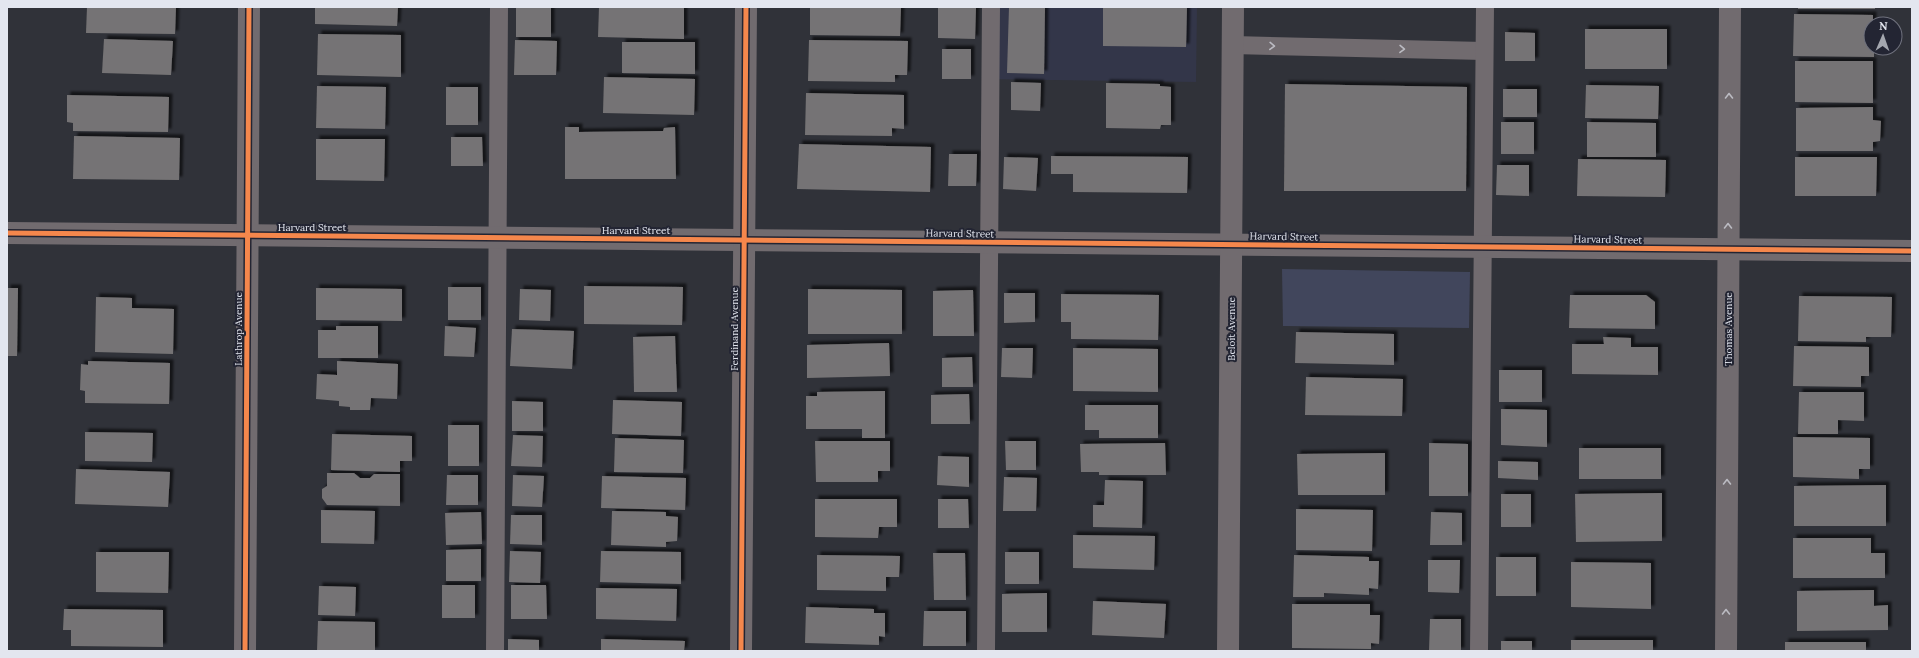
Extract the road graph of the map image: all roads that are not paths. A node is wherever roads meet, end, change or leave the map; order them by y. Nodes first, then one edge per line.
1 (249, 7) edge
2 (499, 7) edge
3 (746, 7) edge
4 (991, 7) edge
5 (1233, 7) edge
6 (1485, 7) edge
7 (1730, 7) edge
8 (1233, 45) junction
9 (1484, 51) junction
10 (7, 233) edge
11 (248, 236) junction
12 (498, 238) junction
13 (744, 240) junction
14 (989, 242) junction
15 (1231, 244) junction
16 (1482, 247) junction
17 (1728, 249) junction
18 (1912, 251) edge
19 (245, 651) edge
20 (495, 651) edge
21 (741, 651) edge
22 (986, 651) edge
23 (1228, 651) edge
24 (1479, 651) edge
25 (1726, 651) edge

1 - 11 street, Lathrop Avenue
2 - 12 lane
3 - 13 street, Ferdinand Avenue
4 - 14 lane
5 - 8 street, Beloit Avenue
6 - 9 lane
17 -> 7 street, Thomas Avenue
8 -> 9 lane
8 - 15 street, Beloit Avenue
9 - 16 lane
10 - 11 street, Harvard Street
11 - 12 street, Harvard Street
11 - 19 street, Lathrop Avenue
12 - 13 street, Harvard Street
12 - 20 lane
13 - 14 street, Harvard Street
13 - 21 street, Ferdinand Avenue
14 - 15 street, Harvard Street
14 - 22 lane
15 - 16 street, Harvard Street
15 - 23 street, Beloit Avenue
16 - 17 street, Harvard Street
16 - 24 lane
17 - 18 street, Harvard Street
25 -> 17 street, Thomas Avenue

